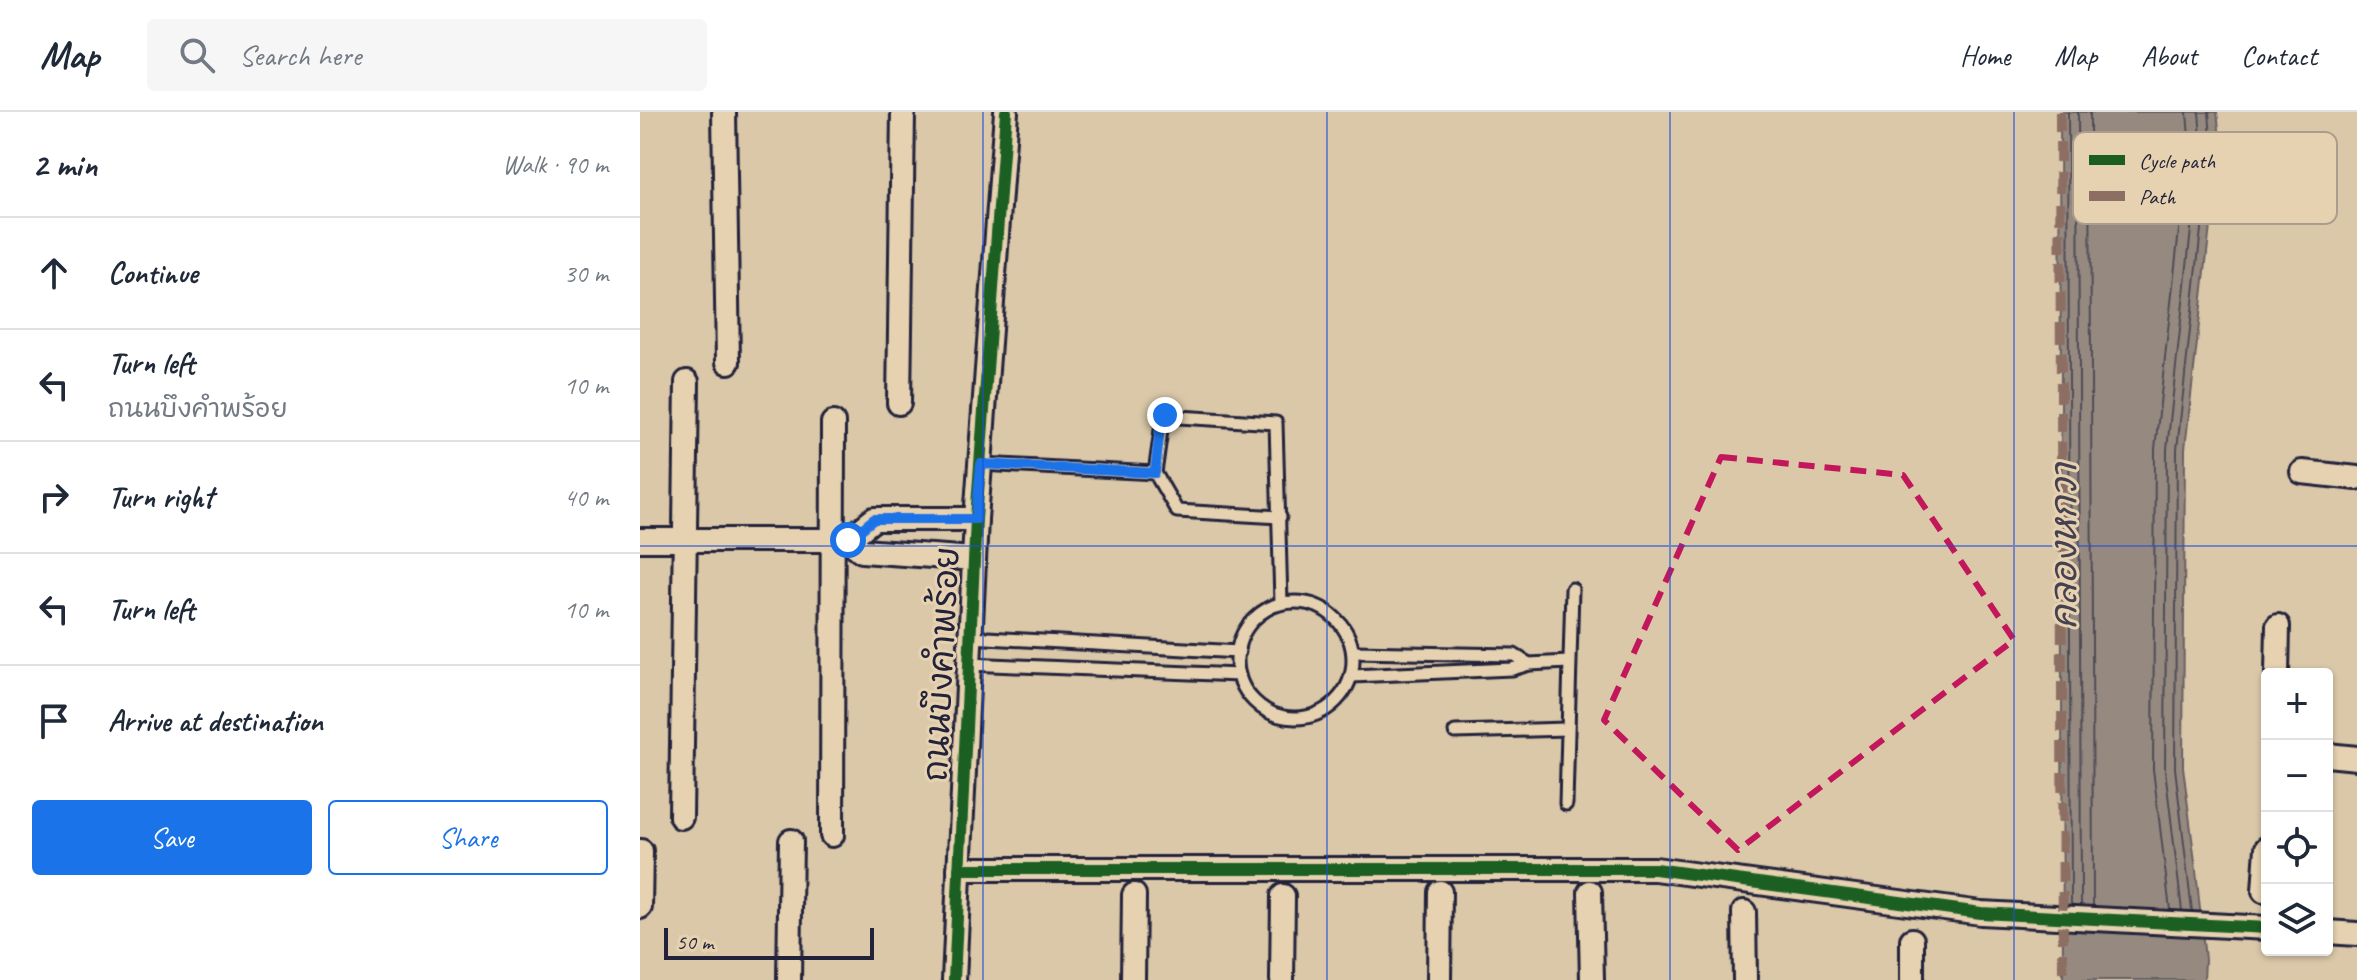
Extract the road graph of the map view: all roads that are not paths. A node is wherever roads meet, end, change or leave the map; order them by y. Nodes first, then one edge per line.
1 (724, 112) edge
2 (903, 112) edge
3 (1006, 112) edge
4 (728, 362) dead end
5 (687, 382) dead end
6 (899, 403) dead end
7 (833, 423) dead end
8 (981, 464) junction
9 (2302, 472) dead end
10 (1155, 473) junction
11 (2357, 478) edge
12 (1280, 517) junction
13 (976, 519) junction
14 (640, 540) edge
15 (685, 540) junction
16 (841, 540) junction
17 (974, 559) junction
18 (1572, 589) dead end
19 (1281, 603) junction
20 (2278, 626) dead end
21 (970, 637) junction
22 (1239, 652) junction
23 (1353, 652) junction
24 (1569, 662) junction
25 (968, 664) junction
26 (1529, 664) junction
27 (2277, 668) edge
28 (1239, 675) junction
29 (1352, 676) junction
30 (1567, 729) junction
31 (1455, 732) dead end
32 (2333, 756) edge
33 (2357, 758) edge
34 (1566, 804) dead end
35 (681, 817) dead end
36 (832, 835) dead end
37 (791, 841) dead end
38 (641, 851) edge
39 (959, 869) junction
40 (1440, 892) dead end
41 (1590, 892) dead end
42 (1134, 895) dead end
43 (1283, 896) dead end
44 (640, 907) edge
45 (1744, 912) dead end
46 (2261, 928) edge
47 (2333, 932) edge
48 (2357, 934) edge
49 (1912, 940) dead end
50 (789, 980) edge
51 (954, 980) edge
52 (1133, 980) edge
53 (1282, 980) edge
54 (1439, 980) edge
55 (1592, 980) edge
56 (1745, 980) edge
57 (1912, 980) edge

1 - 4 street
2 - 6 street
3 - 8 street, ถนนบึงคำพร้อย
5 - 15 street
7 - 16 street
8 - 10 lane
8 - 13 street, ถนนบึงคำพร้อย
9 - 11 street
10 - 12 lane
10 - 12 lane
12 - 19 lane
13 - 16 street
13 - 17 street, ถนนบึงคำพร้อย
14 - 15 street
15 - 16 street
15 - 35 street
16 - 17 street
16 - 36 street
17 - 21 street, ถนนบึงคำพร้อย
18 - 24 lane
19 - 22 lane
19 - 23 lane
20 - 27 street
21 - 22 lane
21 - 25 street, ถนนบึงคำพร้อย
22 - 28 lane
23 - 26 lane
23 - 29 lane
24 - 26 lane
24 - 30 lane
25 - 28 lane
25 - 39 street, ถนนบึงคำพร้อย
26 - 29 lane
28 - 29 lane
30 - 31 lane
30 - 34 lane
32 - 33 street
37 - 50 street
38 - 44 street
39 - 46 street
39 - 51 street, ถนนบึงคำพร้อย
40 - 54 street
41 - 55 street
42 - 52 street
43 - 53 street
45 - 56 street
47 - 48 street
49 - 57 street

